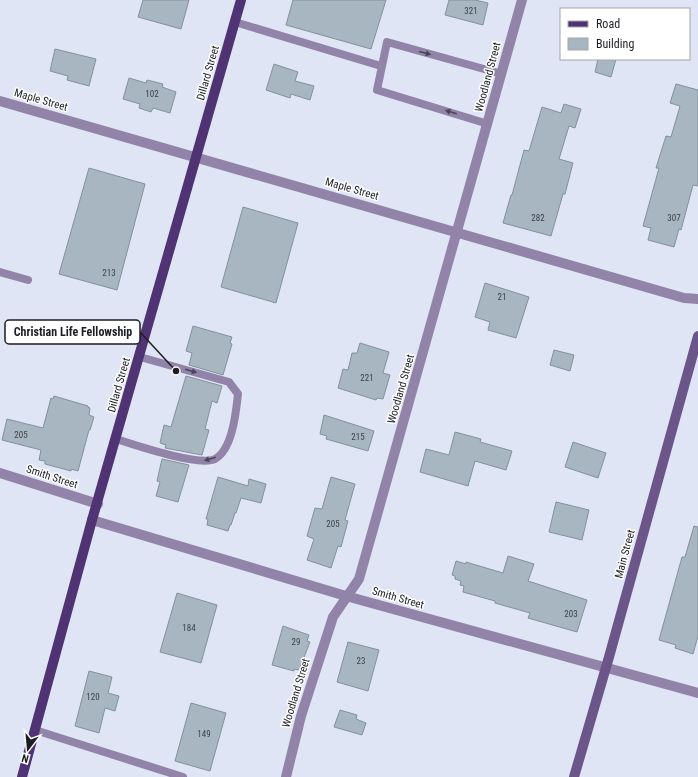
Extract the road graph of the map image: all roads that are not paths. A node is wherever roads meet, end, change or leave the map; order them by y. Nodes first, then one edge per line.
1 (241, 0) edge
2 (522, 0) edge
3 (235, 22) junction
4 (381, 66) junction
5 (502, 74) junction
6 (0, 101) edge
7 (488, 124) junction
8 (197, 158) junction
9 (458, 232) junction
10 (0, 272) edge
11 (28, 280) dead end
12 (698, 299) edge
13 (698, 336) edge
14 (140, 357) junction
15 (116, 439) junction
16 (0, 473) edge
17 (98, 504) junction
18 (92, 520) junction
19 (346, 596) junction
20 (606, 669) junction
21 (698, 693) edge
22 (35, 730) junction
23 (22, 777) edge
24 (183, 777) edge
25 (286, 777) edge
26 (574, 777) edge

1 - 3 main road, Dillard Street
2 - 5 street, Woodland Street
3 - 4 lane
3 - 8 main road, Dillard Street
4 -> 5 lane
7 -> 4 lane
5 - 7 street, Woodland Street
6 - 8 street, Maple Street
7 - 9 street, Woodland Street
8 - 9 street, Maple Street
8 - 14 main road, Dillard Street
9 - 12 street, Maple Street
9 - 19 street, Woodland Street
10 - 11 lane
13 - 20 main road, Main Street
14 - 15 main road, Dillard Street
14 -> 15 lane
15 - 17 main road, Dillard Street
16 - 17 street, Smith Street
17 - 18 main road, Dillard Street
18 - 19 street, Smith Street
18 - 22 main road, Dillard Street
19 - 20 street, Smith Street
19 - 25 street, Woodland Street
20 - 21 street, Smith Street
20 - 26 main road, Main Street
22 - 23 main road, Dillard Street
22 - 24 lane

